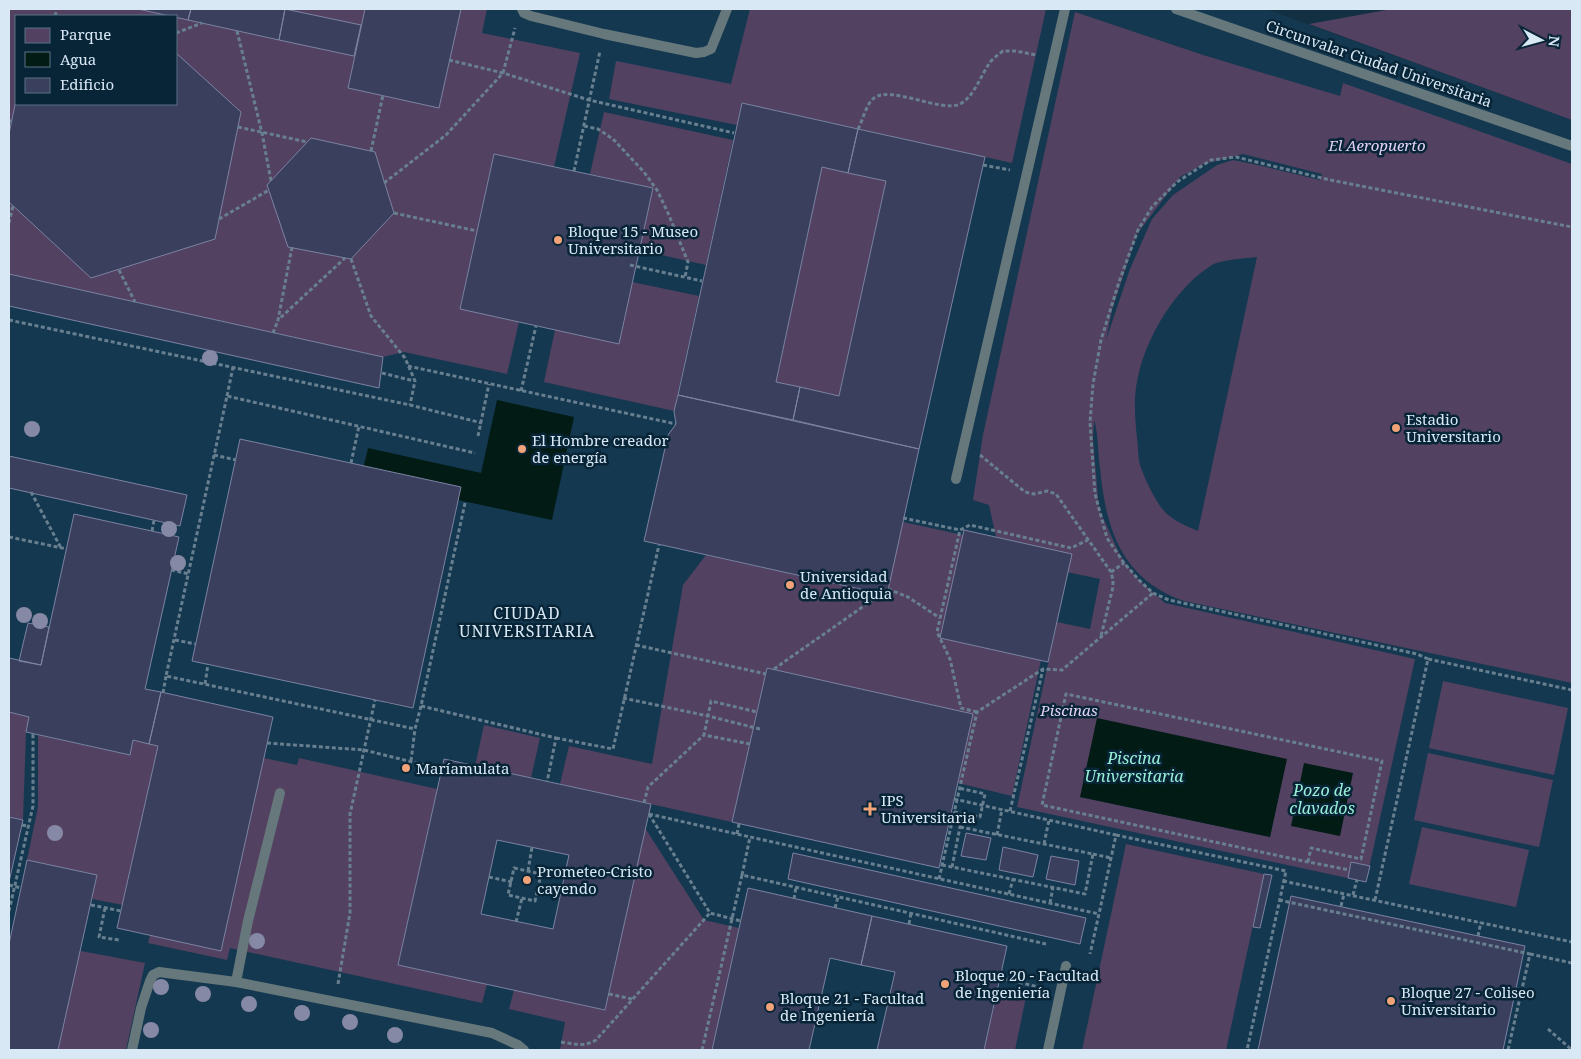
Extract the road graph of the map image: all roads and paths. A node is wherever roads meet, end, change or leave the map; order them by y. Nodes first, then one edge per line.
1 (522, 9) edge
2 (727, 9) edge
3 (1065, 9) edge
4 (1176, 9) edge
5 (202, 23) dead end
6 (516, 27) dead end
7 (236, 31) dead end
8 (178, 32) edge
9 (604, 34) junction
10 (1041, 56) dead end
11 (449, 60) dead end
12 (503, 73) junction
13 (384, 95) dead end
14 (589, 100) junction
15 (584, 126) junction
16 (238, 127) dead end
17 (858, 129) dead end
18 (734, 133) dead end
19 (262, 134) junction
20 (307, 142) dead end
21 (1572, 146) edge
22 (371, 151) dead end
23 (983, 165) dead end
24 (574, 171) dead end
25 (1016, 171) dead end
26 (271, 181) dead end
27 (384, 183) dead end
28 (269, 190) dead end
29 (13, 206) dead end
30 (394, 212) dead end
31 (10, 214) edge
32 (219, 219) dead end
33 (9, 223) edge
34 (1572, 227) edge
35 (477, 231) dead end
36 (292, 247) dead end
37 (345, 258) dead end
38 (351, 260) dead end
39 (630, 264) dead end
40 (119, 270) dead end
41 (685, 277) junction
42 (702, 281) dead end
43 (135, 302) dead end
44 (9, 320) edge
45 (278, 320) junction
46 (536, 326) dead end
47 (273, 333) dead end
48 (408, 366) junction
49 (233, 367) junction
50 (382, 373) dead end
51 (415, 381) junction
52 (489, 384) junction
53 (521, 391) junction
54 (227, 396) junction
55 (410, 405) junction
56 (482, 423) junction
57 (676, 424) dead end
58 (360, 426) junction
59 (478, 436) dead end
60 (475, 453) dead end
61 (214, 455) junction
62 (980, 456) dead end
63 (236, 460) dead end
64 (351, 464) dead end
65 (956, 480) dead end
66 (31, 492) dead end
67 (465, 503) dead end
68 (458, 509) dead end
69 (463, 510) junction
70 (904, 518) dead end
71 (154, 520) dead end
72 (960, 530) junction
73 (152, 531) dead end
74 (9, 537) edge
75 (1088, 540) junction
76 (659, 545) dead end
77 (61, 548) junction
78 (67, 549) dead end
79 (1124, 563) junction
80 (171, 570) dead end
81 (1111, 572) junction
82 (189, 574) junction
83 (888, 589) dead end
84 (1153, 593) junction
85 (881, 594) dead end
86 (940, 618) junction
87 (1101, 636) junction
88 (175, 640) junction
89 (195, 644) dead end
90 (636, 646) junction
91 (1428, 659) junction
92 (208, 664) dead end
93 (1043, 669) junction
94 (774, 670) dead end
95 (766, 674) dead end
96 (166, 676) junction
97 (205, 684) junction
98 (1572, 690) edge
99 (164, 693) dead end
100 (623, 698) junction
101 (375, 700) dead end
102 (421, 706) junction
103 (757, 712) dead end
104 (977, 712) junction
105 (708, 716) junction
106 (371, 720) junction
107 (415, 729) junction
108 (760, 729) dead end
109 (33, 734) dead end
110 (704, 735) junction
111 (556, 738) junction
112 (267, 743) dead end
113 (750, 744) dead end
114 (364, 750) junction
115 (411, 760) junction
116 (441, 769) dead end
117 (547, 782) dead end
118 (959, 788) junction
119 (280, 794) dead end
120 (956, 799) junction
121 (644, 803) dead end
122 (983, 805) junction
123 (1002, 809) junction
124 (1010, 811) junction
125 (954, 812) junction
126 (963, 813) junction
127 (1049, 820) junction
128 (739, 824) dead end
129 (22, 825) dead end
130 (28, 826) junction
131 (960, 827) junction
132 (737, 834) junction
133 (997, 835) junction
134 (1116, 835) junction
135 (750, 837) junction
136 (1044, 844) junction
137 (532, 847) dead end
138 (1093, 854) junction
139 (1111, 858) junction
140 (1308, 862) junction
141 (942, 865) junction
142 (952, 867) junction
143 (1350, 870) dead end
144 (528, 871) junction
145 (742, 875) junction
146 (489, 877) dead end
147 (939, 879) junction
148 (1013, 879) junction
149 (1357, 880) dead end
150 (1283, 881) junction
151 (512, 882) junction
152 (9, 885) edge
153 (14, 886) junction
154 (1053, 887) junction
155 (21, 888) dead end
156 (538, 888) junction
157 (796, 888) junction
158 (561, 892) dead end
159 (1010, 894) junction
160 (1344, 894) junction
161 (1353, 895) junction
162 (838, 897) junction
163 (522, 898) junction
164 (794, 899) dead end
165 (1279, 900) junction
166 (1375, 900) junction
167 (1050, 903) junction
168 (91, 904) dead end
169 (1341, 906) dead end
170 (106, 908) junction
171 (835, 908) dead end
172 (9, 911) edge
173 (121, 911) dead end
174 (710, 913) junction
175 (911, 913) junction
176 (1099, 914) junction
177 (731, 919) junction
178 (741, 921) dead end
179 (516, 922) dead end
180 (1481, 922) junction
181 (909, 924) dead end
182 (1478, 936) dead end
183 (118, 940) dead end
184 (1572, 942) edge
185 (1046, 944) dead end
186 (1090, 954) dead end
187 (1530, 954) junction
188 (1572, 963) edge
189 (1066, 966) dead end
190 (1000, 978) dead end
191 (236, 982) junction
192 (1061, 992) junction
193 (609, 994) dead end
194 (633, 999) junction
195 (335, 1002) junction
196 (1548, 1029) dead end
197 (561, 1042) dead end
198 (132, 1050) edge
199 (524, 1050) edge
200 (702, 1050) edge
201 (1048, 1050) edge
202 (1246, 1050) edge
203 (1508, 1050) edge
204 (1572, 1050) edge

1 - 9 lane
2 - 9 lane
3 - 65 lane
4 - 21 lane, Circunvalar Ciudad Universitaria
5 - 8 path
6 - 12 path
7 - 19 path
9 - 14 path
10 - 17 path
11 - 12 path
12 - 14 path
12 - 27 path
13 - 22 path
14 - 15 path
14 - 18 path
15 - 24 path
15 - 41 path
16 - 19 path
19 - 20 path
19 - 26 path
23 - 25 path
28 - 32 path
29 - 31 path
30 - 35 path
31 - 33 path
34 - 79 path
36 - 45 path
37 - 45 path
38 - 48 path
39 - 41 path
40 - 43 path
41 - 42 path
44 - 49 path
45 - 47 path
46 - 53 path
48 - 51 path
48 - 52 path
49 - 54 path
49 - 55 path
50 - 51 path
51 - 55 path
52 - 53 path
52 - 56 path
53 - 57 path
54 - 58 path
54 - 61 path
55 - 56 path
56 - 59 path
58 - 60 path
58 - 64 path
61 - 63 path
61 - 82 path
62 - 75 path
66 - 77 path
67 - 69 path
68 - 69 path
69 - 102 path
70 - 72 path
71 - 73 path
72 - 75 path
72 - 86 path
74 - 77 path
75 - 81 path
76 - 90 path
77 - 78 path
79 - 81 path
79 - 84 path
80 - 82 path
81 - 87 path
82 - 88 path
83 - 86 path
84 - 87 path
84 - 91 path
85 - 94 path
86 - 104 path
87 - 93 path
88 - 89 path
88 - 96 path
90 - 95 path
90 - 100 path
91 - 98 path
91 - 166 path
92 - 97 path
93 - 104 path
93 - 124 path
96 - 97 path
96 - 99 path
97 - 106 path
100 - 105 path
100 - 111 path
101 - 106 path
102 - 107 path
102 - 111 path
103 - 105 path
104 - 118 path
105 - 108 path
105 - 110 path
106 - 107 path
106 - 114 path
107 - 115 path
109 - 130 path
110 - 113 path
110 - 121 path
111 - 117 path
112 - 114 path
114 - 115 path
114 - 195 path
115 - 116 path
118 - 120 path
118 - 122 path
119 - 191 lane
120 - 122 path
120 - 125 path
122 - 123 path
122 - 126 path
123 - 124 path
123 - 133 path
124 - 127 path
125 - 126 path
125 - 141 path
126 - 131 path
127 - 134 path
127 - 136 path
128 - 132 path
129 - 130 path
130 - 153 path
131 - 133 path
131 - 142 path
132 - 135 path
132 - 174 path
133 - 136 path
134 - 139 path
134 - 150 path
135 - 145 path
135 - 147 path
136 - 138 path
137 - 144 path
138 - 139 path
138 - 154 path
139 - 176 path
140 - 140 path
140 - 143 path
141 - 142 path
141 - 147 path
142 - 148 path
144 - 151 path
144 - 156 path
145 - 157 path
145 - 177 path
146 - 151 path
147 - 159 path
148 - 154 path
148 - 159 path
149 - 161 path
150 - 160 path
150 - 165 path
151 - 163 path
152 - 153 path
153 - 155 path
153 - 172 path
154 - 167 path
156 - 158 path
156 - 163 path
157 - 162 path
157 - 164 path
159 - 167 path
160 - 161 path
160 - 169 path
161 - 166 path
162 - 171 path
162 - 175 path
163 - 179 path
165 - 187 path
165 - 202 path
166 - 180 path
167 - 176 path
168 - 170 path
170 - 173 path
170 - 183 path
174 - 177 path
174 - 194 path
175 - 181 path
175 - 185 path
176 - 186 path
177 - 178 path
177 - 200 path
180 - 182 path
180 - 184 path
187 - 188 path
187 - 203 path
189 - 192 lane
190 - 192 path
191 - 195 lane
191 - 198 lane
192 - 201 lane
193 - 194 path
194 - 197 path
195 - 199 lane
196 - 204 path

